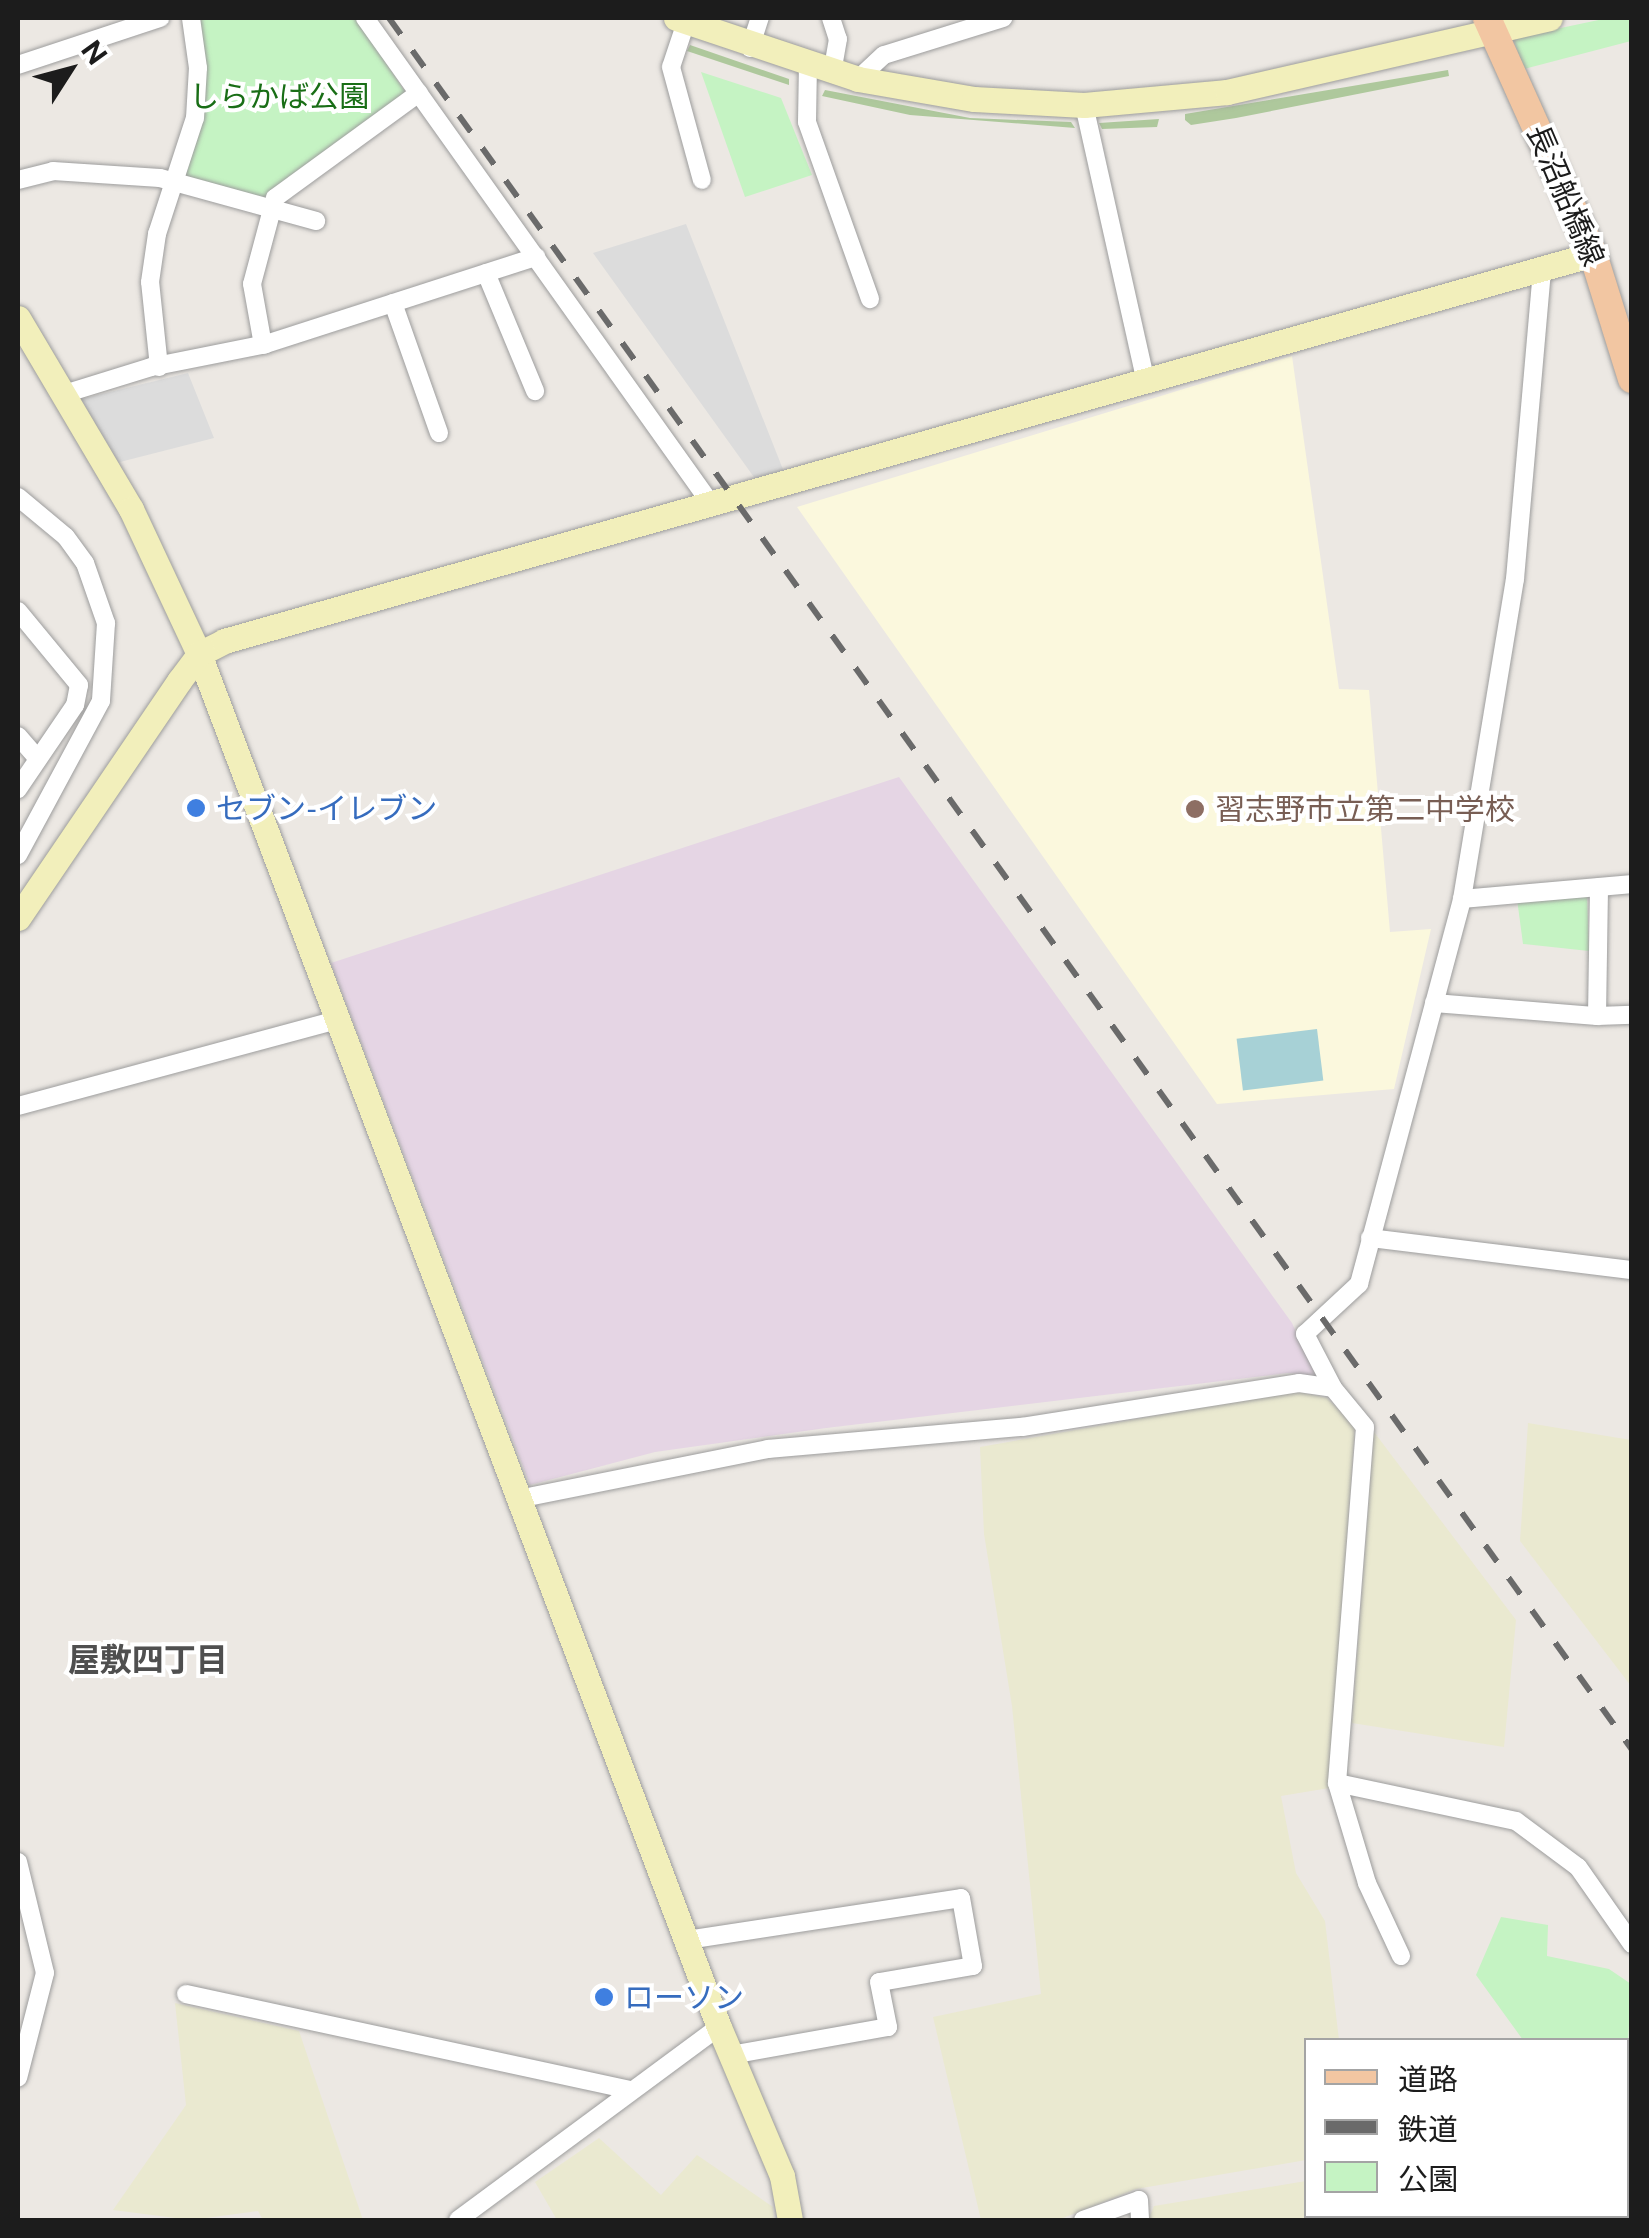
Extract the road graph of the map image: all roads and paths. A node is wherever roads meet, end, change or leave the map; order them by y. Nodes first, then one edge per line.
1 (160, 18) edge
2 (191, 18) edge
3 (365, 18) edge
4 (760, 18) edge
5 (831, 18) edge
6 (1003, 18) edge
7 (1550, 18) edge
8 (681, 20) edge
9 (1491, 25) edge
10 (750, 48) junction
11 (18, 65) edge
12 (820, 68) junction
13 (858, 80) junction
14 (418, 93) junction
15 (1084, 104) junction
16 (18, 180) edge
17 (702, 180) dead end
18 (173, 182) junction
19 (270, 207) junction
20 (316, 221) dead end
21 (1593, 254) junction
22 (536, 257) junction
23 (1542, 269) junction
24 (486, 273) junction
25 (870, 299) dead end
26 (393, 303) junction
27 (20, 327) edge
28 (263, 345) junction
29 (159, 367) junction
30 (1632, 378) edge
31 (1146, 382) junction
32 (535, 391) dead end
33 (64, 394) junction
34 (439, 433) dead end
35 (18, 497) edge
36 (712, 504) junction
37 (18, 611) edge
38 (198, 654) junction
39 (18, 736) edge
40 (38, 759) junction
41 (18, 790) edge
42 (18, 855) edge
43 (1632, 884) edge
44 (1598, 887) junction
45 (1462, 899) junction
46 (18, 918) edge
47 (1434, 1003) junction
48 (1632, 1015) edge
49 (1597, 1016) junction
50 (337, 1020) junction
51 (18, 1106) edge
52 (1370, 1238) junction
53 (1632, 1270) edge
54 (1334, 1388) junction
55 (518, 1499) junction
56 (1338, 1783) junction
57 (18, 1862) edge
58 (686, 1940) junction
59 (1632, 1944) edge
60 (1402, 1956) dead end
61 (186, 1994) dead end
62 (719, 2027) junction
63 (730, 2055) junction
64 (19, 2066) edge
65 (631, 2090) junction
66 (792, 2216) edge
67 (458, 2220) edge
68 (1083, 2220) edge
69 (1140, 2220) edge

1 - 11 street
2 - 18 street
3 - 14 street
4 - 10 street
5 - 12 street
6 - 13 street
7 - 9 street
8 - 10 street
8 - 17 street
9 - 15 street
9 - 21 main road, 長沼船橋線
10 - 12 street
12 - 13 street
12 - 25 street
13 - 15 street
14 - 19 street
14 - 22 street
15 - 31 street
16 - 18 street
18 - 19 street
18 - 29 street
19 - 20 street
19 - 28 street
21 - 23 street
21 - 30 main road, 長沼船橋線
22 - 24 street
22 - 36 street
23 - 31 street
23 - 45 street
24 - 26 street
24 - 32 street
26 - 28 street
26 - 34 street
27 - 33 street
28 - 29 street
29 - 33 street
31 - 36 street
33 - 38 street
35 - 42 street
36 - 38 street
37 - 40 street
38 - 46 street
38 - 50 street
39 - 40 street
40 - 41 street
43 - 44 street
44 - 45 street
44 - 49 street
45 - 47 street
47 - 49 street
47 - 52 street
48 - 49 street
50 - 51 street
50 - 55 street
52 - 53 street
52 - 54 street
54 - 55 street
54 - 56 street
55 - 58 street
56 - 59 street
56 - 60 street
57 - 64 street
58 - 62 street
58 - 63 street
61 - 65 street
62 - 63 street
62 - 65 street
63 - 66 street
65 - 67 street
68 - 69 street

